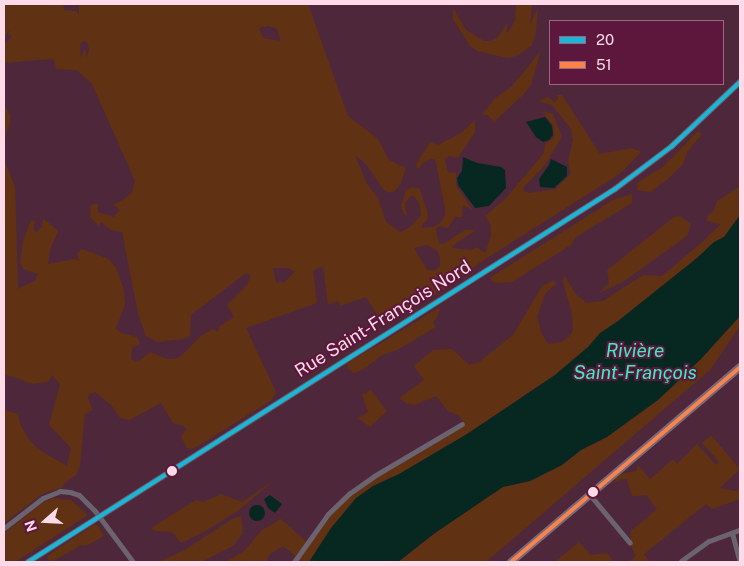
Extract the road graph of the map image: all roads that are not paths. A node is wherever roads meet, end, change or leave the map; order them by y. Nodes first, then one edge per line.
1 (740, 82) edge
2 (740, 367) edge
3 (462, 424) dead end
4 (590, 495) junction
5 (99, 516) junction
6 (4, 528) edge
7 (740, 530) edge
8 (732, 533) junction
9 (630, 543) dead end
10 (681, 561) edge
11 (28, 562) edge
12 (133, 562) edge
13 (294, 562) edge
14 (511, 562) edge
15 (740, 562) edge

1 - 5 street, Rue Saint-François Nord
2 - 4 main road
3 - 13 street
4 - 9 street
4 - 14 main road
5 - 6 street
5 - 11 street, Rue Saint-François Nord
5 - 12 street
7 - 8 street
8 - 10 street
8 - 15 street

